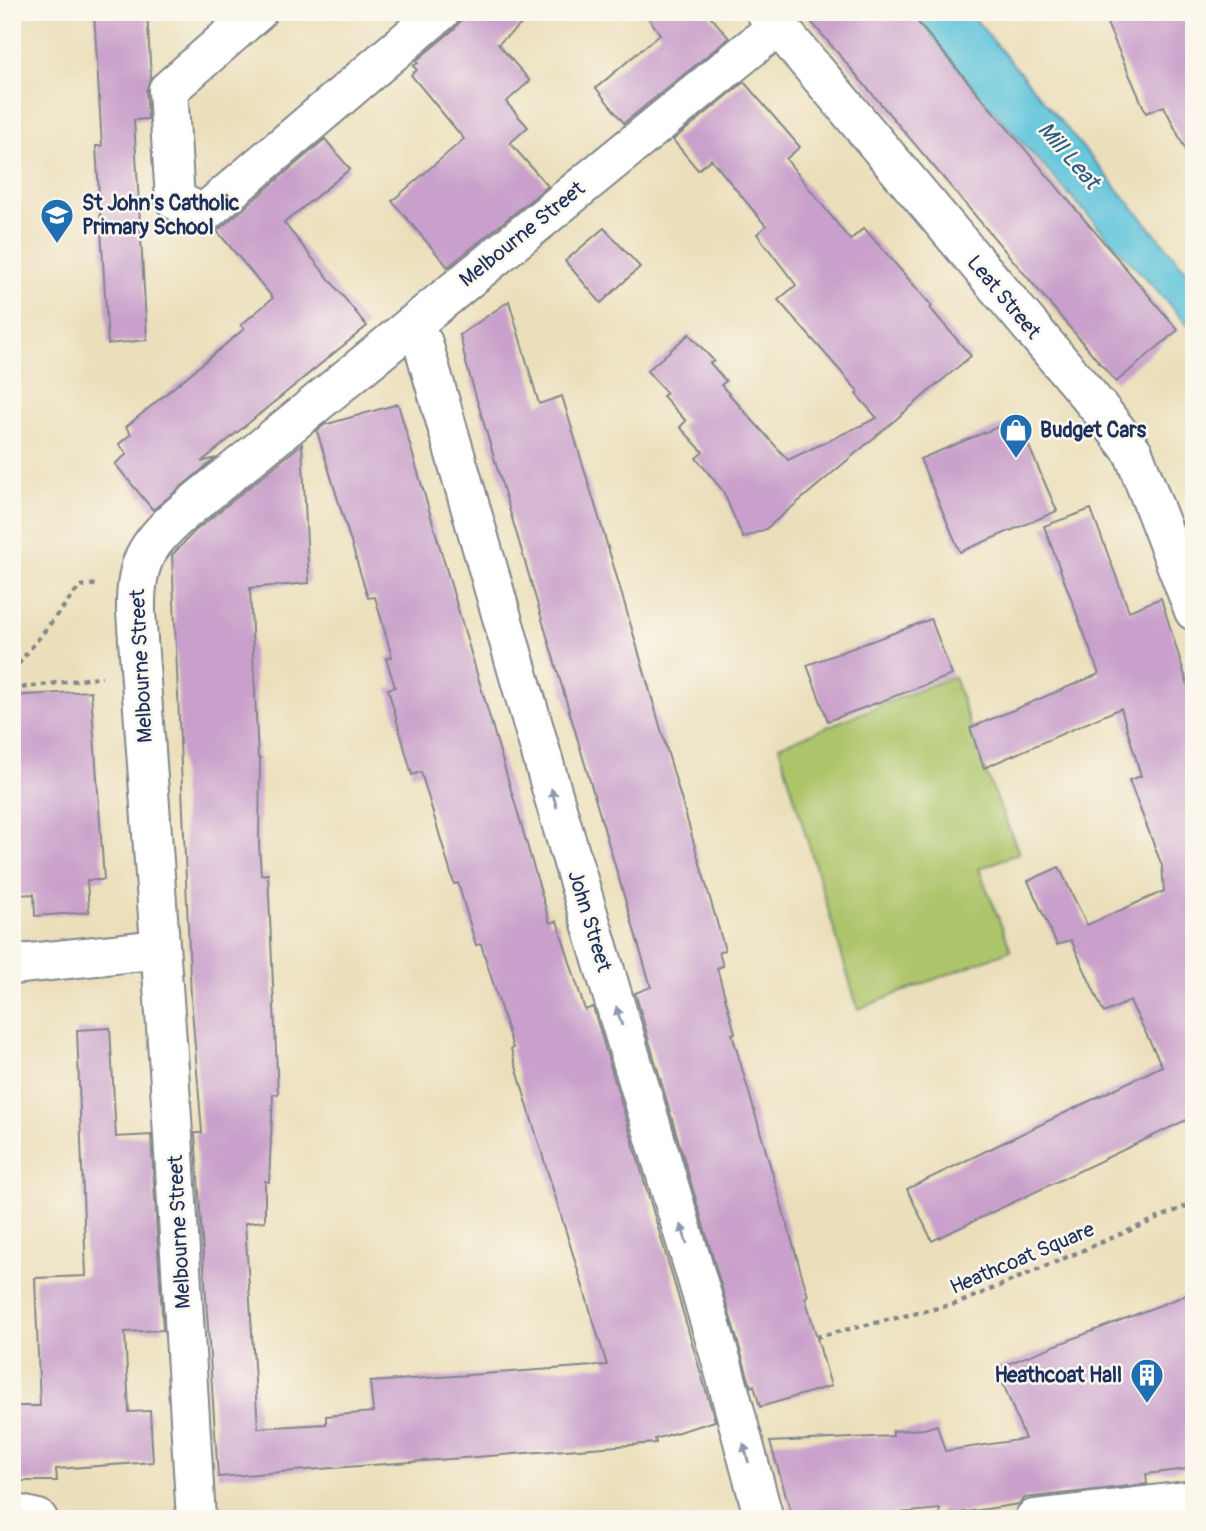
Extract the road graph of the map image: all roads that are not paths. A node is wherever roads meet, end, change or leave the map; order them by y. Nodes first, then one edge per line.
1 (440, 12) edge
2 (255, 13) edge
3 (772, 19) edge
4 (411, 326) junction
5 (1194, 611) edge
6 (160, 949) junction
7 (12, 965) edge
8 (1194, 1500) edge
9 (12, 1513) edge
10 (38, 1519) edge
11 (196, 1519) edge
12 (764, 1519) edge
13 (1034, 1519) edge

1 - 2 street
3 - 4 street, Melbourne Street
3 - 5 street, Leat Street
4 - 6 street, Melbourne Street
12 -> 4 street, John Street
6 - 7 street
6 - 11 street, Melbourne Street
8 - 13 street
9 - 10 street

